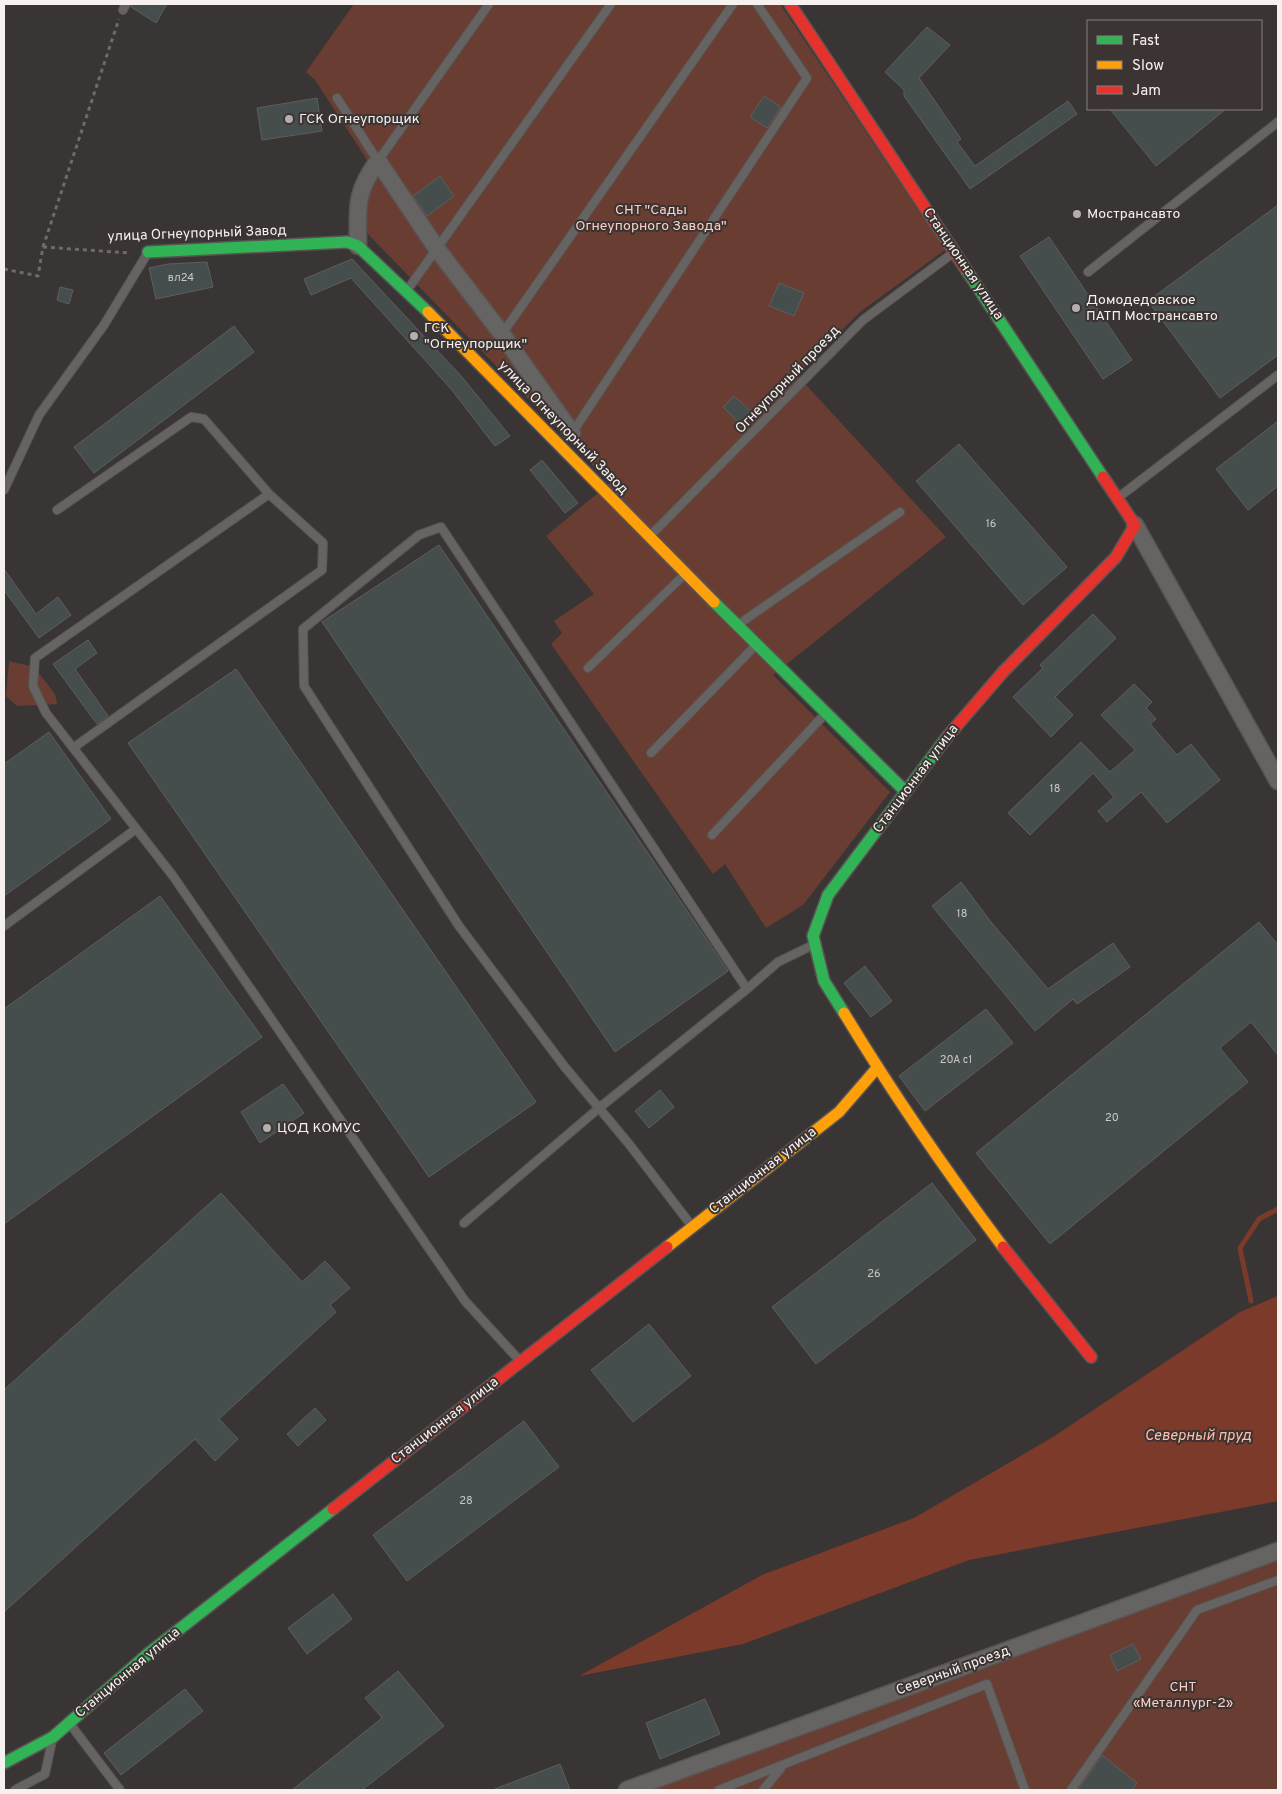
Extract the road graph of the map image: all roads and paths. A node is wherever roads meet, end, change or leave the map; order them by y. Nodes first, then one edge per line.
1 (490, 4) edge
2 (611, 4) edge
3 (733, 4) edge
4 (757, 4) edge
5 (790, 4) edge
6 (124, 7) edge
7 (337, 98) dead end
8 (1278, 122) edge
9 (378, 161) junction
10 (358, 246) junction
11 (43, 247) junction
12 (437, 249) junction
13 (148, 252) junction
14 (954, 252) junction
15 (4, 269) edge
16 (1088, 272) dead end
17 (406, 291) junction
18 (502, 334) junction
19 (1278, 375) edge
20 (572, 434) joint
21 (4, 490) edge
22 (269, 494) junction
23 (1118, 498) junction
24 (57, 510) dead end
25 (900, 512) dead end
26 (1135, 524) junction
27 (648, 537) junction
28 (685, 574) junction
29 (737, 626) junction
30 (757, 645) junction
31 (588, 668) dead end
32 (827, 713) junction
33 (73, 748) junction
34 (651, 753) dead end
35 (1278, 780) edge
36 (906, 792) junction
37 (136, 829) junction
38 (712, 835) dead end
39 (4, 926) edge
40 (815, 944) junction
41 (747, 989) junction
42 (877, 1068) junction
43 (599, 1108) junction
44 (464, 1223) dead end
45 (693, 1227) junction
46 (1091, 1357) dead end
47 (521, 1361) junction
48 (1278, 1551) edge
49 (1278, 1580) edge
50 (69, 1723) junction
51 (53, 1737) junction
52 (4, 1763) edge
53 (782, 1767) junction
54 (15, 1790) edge
55 (120, 1790) edge
56 (627, 1790) edge
57 (719, 1790) edge
58 (764, 1790) edge
59 (1025, 1790) edge
60 (1071, 1790) edge

1 - 9 lane
2 - 12 lane
3 - 18 lane
4 - 20 lane
5 - 14 street, Станционная улица
6 - 11 path
7 - 9 lane
8 - 16 lane
9 - 10 street
9 - 12 street
10 - 13 street, улица Огнеупорный Завод
10 - 17 street, улица Огнеупорный Завод
11 - 13 path, улица Огнеупорный Завод
11 - 15 path
12 - 17 lane
12 - 18 street
13 - 21 lane
14 - 23 street, Станционная улица
14 - 27 lane, Огнеупорный проезд
17 - 27 street, улица Огнеупорный Завод
18 - 20 street
19 - 23 lane
22 - 24 lane
22 - 33 lane
22 - 33 lane
23 - 26 street, Станционная улица
25 - 29 lane
26 - 35 street, Станционная улица
26 - 36 street, Станционная улица
27 - 28 street, улица Огнеупорный Завод
28 - 29 street, улица Огнеупорный Завод
28 - 31 lane
29 - 30 street, улица Огнеупорный Завод
30 - 32 street, улица Огнеупорный Завод
30 - 34 lane
32 - 36 street, улица Огнеупорный Завод
32 - 38 lane
33 - 37 lane
36 - 40 street, Станционная улица
37 - 39 lane
37 - 47 lane
40 - 41 lane
40 - 42 street, Станционная улица
41 - 43 lane
41 - 43 lane
42 - 45 street, Станционная улица
42 - 46 street, Станционная улица
43 - 44 lane
43 - 45 lane
45 - 47 street, Станционная улица
47 - 50 street, Станционная улица
48 - 56 street, Северный проезд
49 - 60 lane
50 - 51 street, Станционная улица
50 - 55 lane
51 - 52 street, Станционная улица
51 - 54 lane
53 - 57 lane, Северный проезд
53 - 58 lane
53 - 59 lane, Северный проезд

